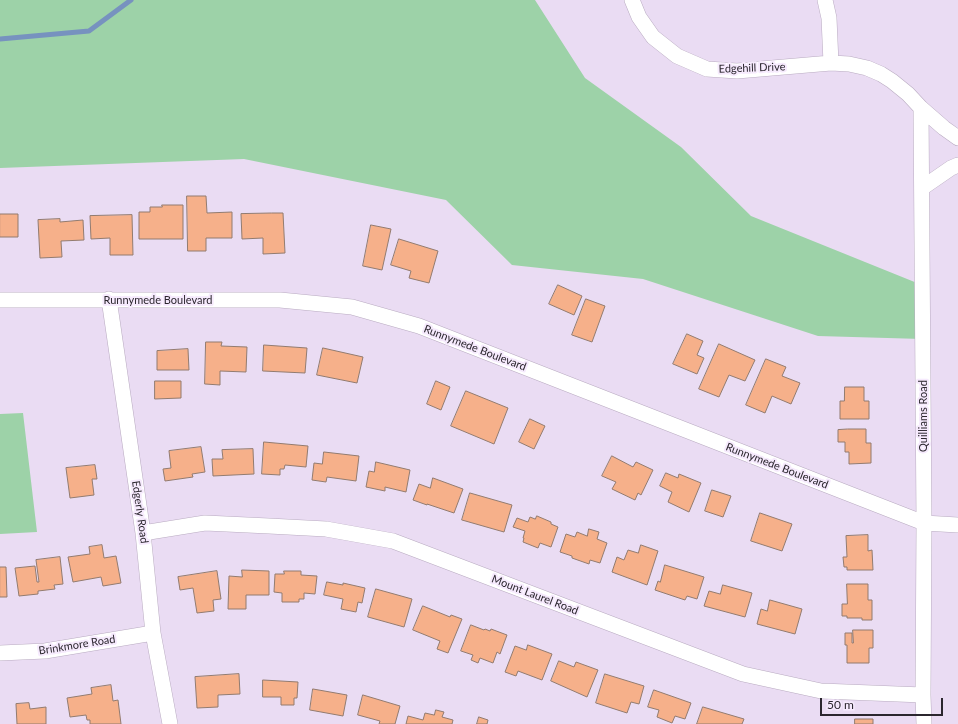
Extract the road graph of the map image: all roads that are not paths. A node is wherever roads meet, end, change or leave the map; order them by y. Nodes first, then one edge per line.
1 (632, 0) edge
2 (825, 0) edge
3 (831, 63) junction
4 (921, 108) junction
5 (958, 138) edge
6 (958, 166) edge
7 (922, 188) junction
8 (109, 299) junction
9 (0, 300) edge
10 (924, 523) junction
11 (958, 525) edge
12 (143, 534) junction
13 (153, 633) junction
14 (0, 653) edge
15 (923, 695) junction
16 (170, 724) edge
17 (924, 724) edge

1 - 3 street, Edgehill Drive
2 - 3 street
3 - 4 street, Edgehill Drive
4 - 5 street, Edgehill Drive
4 - 7 street, Quilliams Road
6 - 7 street
7 - 10 street, Quilliams Road
8 - 9 street, Runnymede Boulevard
8 - 10 street, Runnymede Boulevard
8 - 12 street, Edgerly Road
10 - 11 street, Runnymede Boulevard
10 - 15 street, Quilliams Road
12 - 13 street, Edgerly Road
12 - 15 street, Mount Laurel Road
13 - 14 street, Brinkmore Road
13 - 16 street, Edgerly Road
15 - 17 street, Quilliams Road

